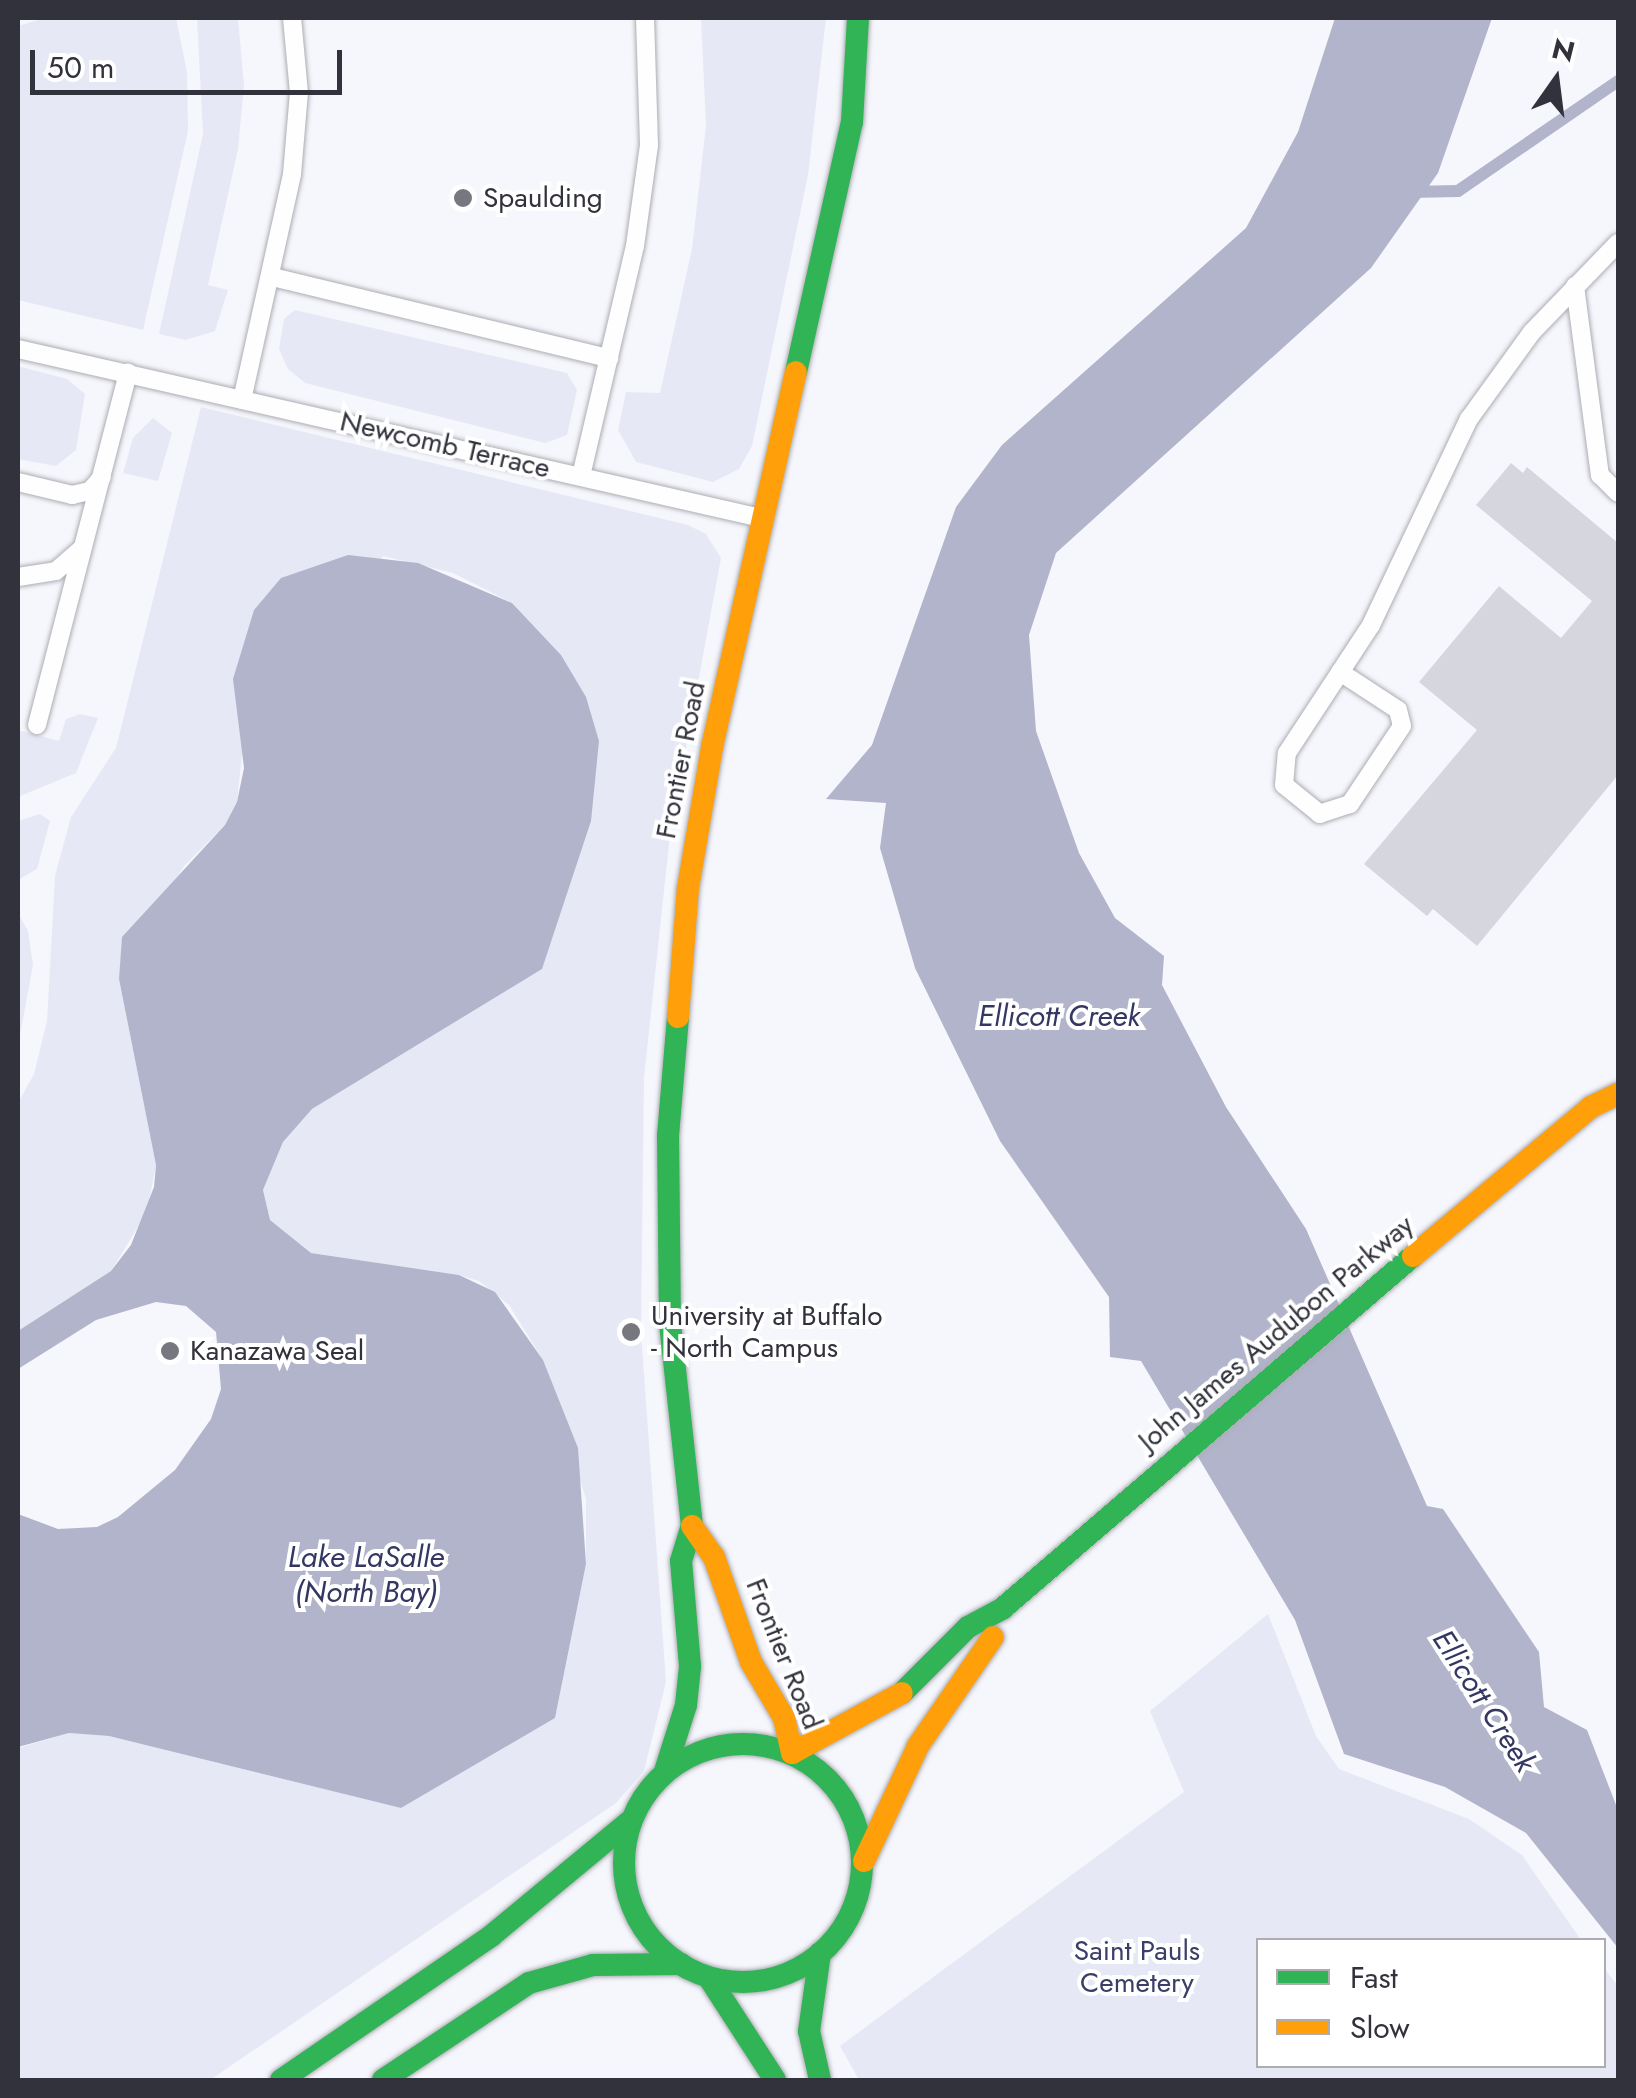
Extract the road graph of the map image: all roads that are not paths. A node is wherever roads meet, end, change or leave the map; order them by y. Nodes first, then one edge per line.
1 (292, 18) edge
2 (646, 18) edge
3 (858, 18) edge
4 (1618, 243) edge
5 (273, 277) junction
6 (1575, 286) junction
7 (18, 349) edge
8 (609, 358) junction
9 (128, 373) junction
10 (242, 400) junction
11 (581, 476) junction
12 (102, 477) junction
13 (18, 482) edge
14 (1618, 493) edge
15 (762, 518) junction
16 (86, 539) junction
17 (18, 577) edge
18 (1340, 672) junction
19 (38, 725) dead end
20 (1618, 1065) edge
21 (1618, 1094) edge
22 (1591, 1107) junction
23 (692, 1526) junction
24 (1003, 1608) junction
25 (792, 1752) junction
26 (665, 1772) junction
27 (630, 1820) junction
28 (864, 1861) junction
29 (820, 1953) junction
30 (680, 1964) junction
31 (711, 1981) junction
32 (281, 2080) edge
33 (383, 2080) edge
34 (774, 2080) edge
35 (820, 2080) edge

1 - 5 lane
2 - 8 lane
3 - 15 main road, Frontier Road
4 - 6 lane
5 - 8 lane
5 - 10 lane
6 - 14 lane
6 - 18 lane
7 - 9 lane, Newcomb Terrace
8 - 11 lane
9 - 10 lane, Newcomb Terrace
9 - 12 lane
10 - 11 lane, Newcomb Terrace
11 - 15 lane, Newcomb Terrace
12 - 13 lane
12 - 16 lane
15 - 23 main road, Frontier Road
16 - 17 lane
16 - 19 lane
18 - 18 lane
20 - 22 main road, John James Audubon Parkway
21 - 22 main road, John James Audubon Parkway
22 - 24 main road, John James Audubon Parkway
23 - 25 main road, Frontier Road
23 - 26 main road, Frontier Road
24 - 25 main road, John James Audubon Parkway
24 - 28 main road, John James Audubon Parkway
25 - 26 main road
25 - 28 main road
26 - 27 main road
27 - 30 main road
27 - 32 main road
28 - 29 main road
29 - 31 main road
29 - 35 main road
30 - 31 main road
30 - 33 main road
31 - 34 main road

